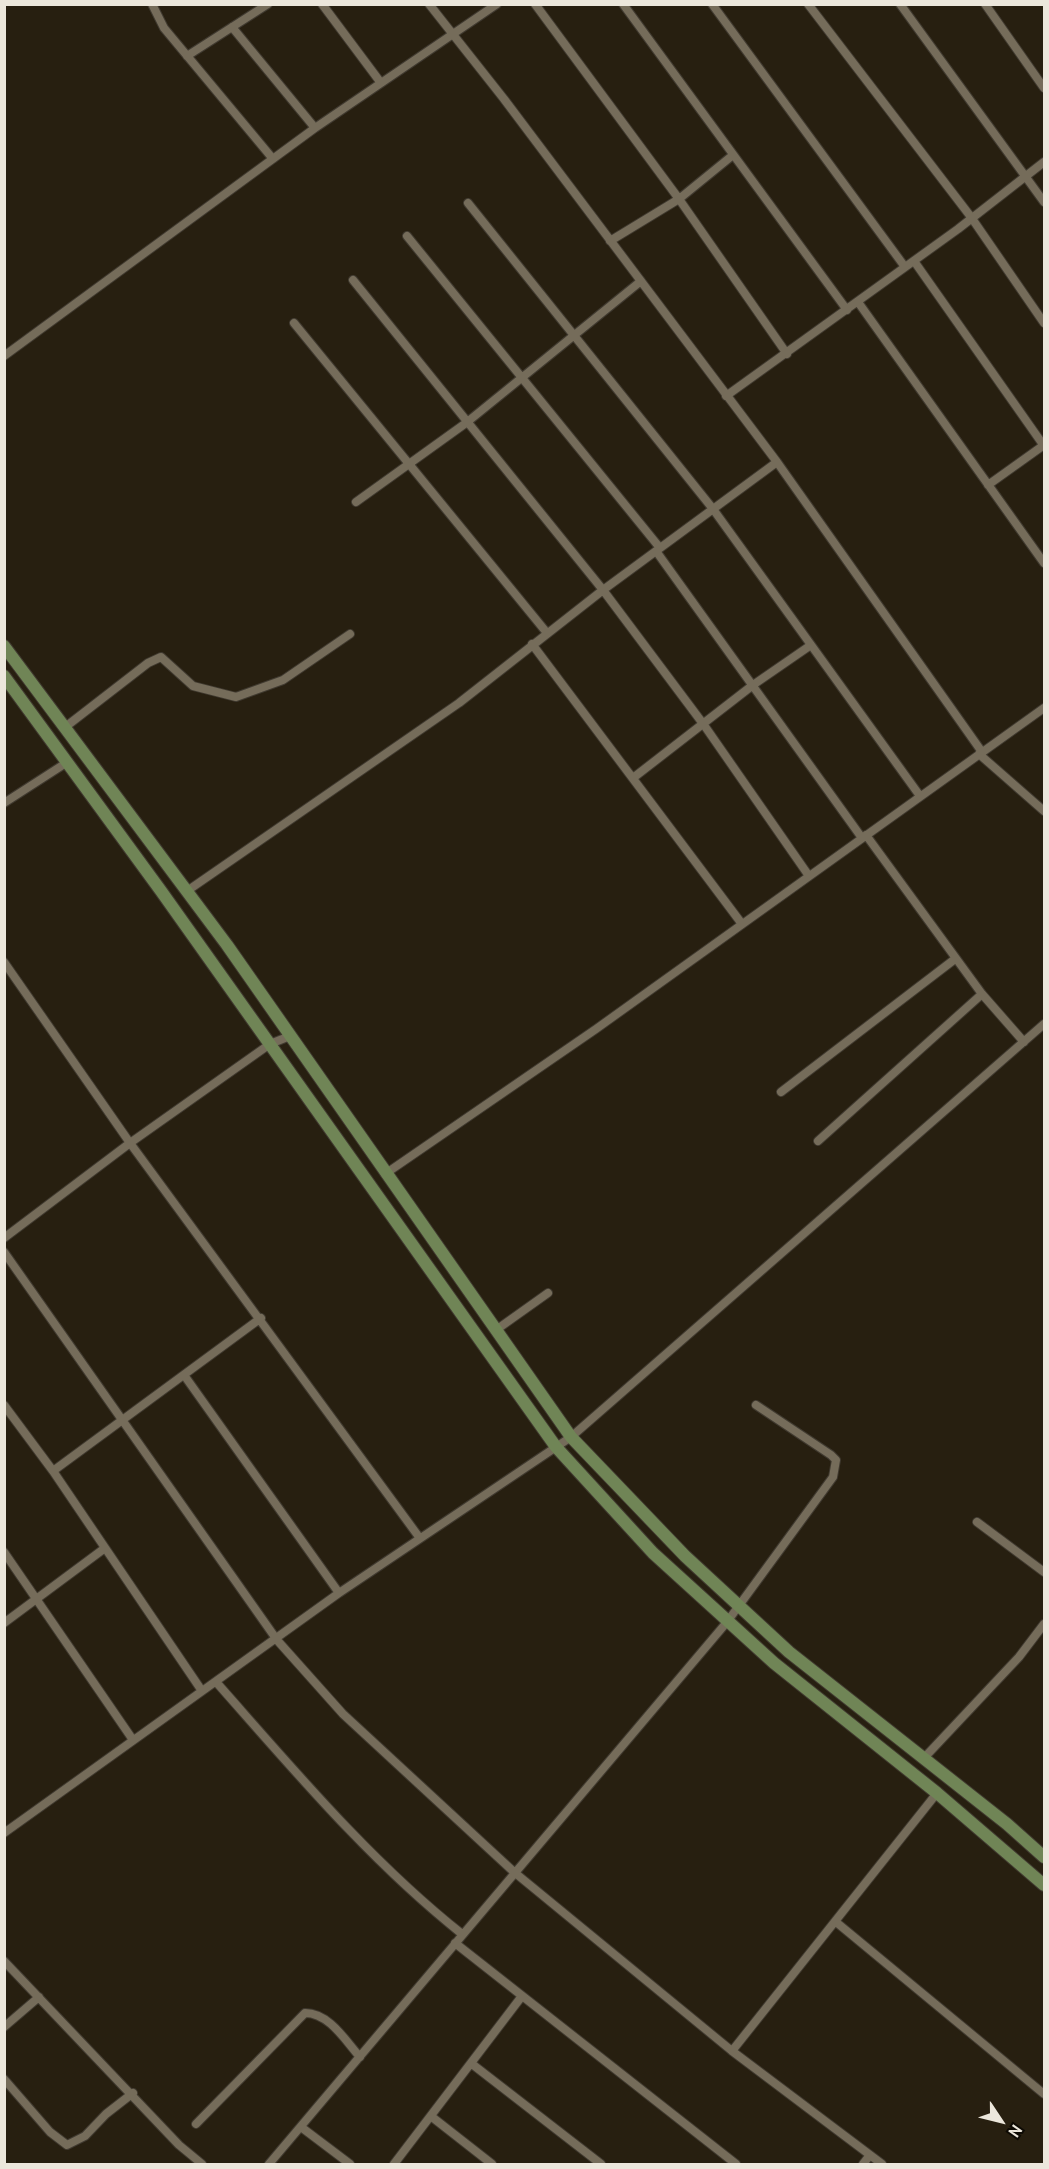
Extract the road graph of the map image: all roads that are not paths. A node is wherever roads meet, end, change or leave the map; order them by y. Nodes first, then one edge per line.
1 (152, 4) edge
2 (268, 4) edge
3 (322, 4) edge
4 (429, 4) edge
5 (497, 4) edge
6 (535, 4) edge
7 (624, 4) edge
8 (712, 4) edge
9 (808, 4) edge
10 (900, 4) edge
11 (985, 4) edge
12 (232, 27) junction
13 (454, 34) junction
14 (187, 56) junction
15 (381, 83) junction
16 (1044, 88) edge
17 (315, 128) junction
18 (733, 155) junction
19 (273, 159) junction
20 (1044, 162) edge
21 (1026, 176) junction
22 (678, 199) junction
23 (1044, 202) edge
24 (468, 204) dead end
25 (971, 217) junction
26 (407, 236) dead end
27 (610, 241) junction
28 (914, 261) junction
29 (905, 267) junction
30 (353, 280) dead end
31 (641, 281) junction
32 (858, 302) junction
33 (847, 310) junction
34 (294, 323) dead end
35 (1044, 323) edge
36 (575, 335) junction
37 (787, 354) junction
38 (4, 356) edge
39 (522, 378) junction
40 (726, 396) junction
41 (466, 423) junction
42 (1044, 445) edge
43 (777, 462) junction
44 (409, 463) junction
45 (988, 485) junction
46 (356, 502) dead end
47 (713, 509) junction
48 (658, 549) junction
49 (1044, 563) edge
50 (603, 590) junction
51 (547, 633) junction
52 (350, 634) dead end
53 (532, 644) junction
54 (811, 645) junction
55 (4, 646) edge
56 (4, 676) edge
57 (753, 685) junction
58 (1044, 708) edge
59 (704, 725) junction
60 (64, 728) junction
61 (980, 753) junction
62 (66, 763) junction
63 (633, 778) junction
64 (920, 796) junction
65 (4, 803) edge
66 (1044, 811) edge
67 (864, 837) junction
68 (809, 876) junction
69 (188, 891) junction
70 (742, 924) junction
71 (955, 959) junction
72 (4, 962) edge
73 (982, 994) junction
74 (1044, 1024) edge
75 (290, 1036) junction
76 (1024, 1042) junction
77 (270, 1044) junction
78 (781, 1092) dead end
79 (818, 1141) dead end
80 (130, 1143) junction
81 (385, 1174) junction
82 (4, 1238) edge
83 (4, 1252) edge
84 (548, 1293) dead end
85 (261, 1318) junction
86 (496, 1330) junction
87 (184, 1375) junction
88 (4, 1405) edge
89 (756, 1405) dead end
90 (123, 1420) junction
91 (571, 1437) junction
92 (556, 1447) junction
93 (53, 1471) junction
94 (977, 1522) dead end
95 (419, 1537) junction
96 (105, 1548) junction
97 (4, 1552) edge
98 (1044, 1572) edge
99 (339, 1593) junction
100 (37, 1599) junction
101 (738, 1607) junction
102 (727, 1622) junction
103 (4, 1623) edge
104 (1044, 1624) edge
105 (277, 1640) junction
106 (217, 1683) junction
107 (202, 1691) junction
108 (133, 1740) junction
109 (924, 1758) junction
110 (936, 1793) junction
111 (4, 1833) edge
112 (1044, 1857) edge
113 (514, 1872) junction
114 (1044, 1885) edge
115 (836, 1922) junction
116 (462, 1934) junction
117 (455, 1942) junction
118 (4, 1961) edge
119 (39, 1996) junction
120 (522, 1996) junction
121 (4, 2027) edge
122 (732, 2051) junction
123 (360, 2056) junction
124 (472, 2064) junction
125 (4, 2079) edge
126 (133, 2093) junction
127 (1044, 2094) edge
128 (432, 2117) junction
129 (196, 2124) dead end
130 (301, 2127) junction
131 (870, 2155) junction
132 (202, 2164) edge
133 (269, 2164) edge
134 (350, 2164) edge
135 (394, 2164) edge
136 (492, 2164) edge
137 (601, 2164) edge
138 (736, 2164) edge
139 (863, 2164) edge
140 (882, 2164) edge

1 - 14 street
2 - 12 street
3 - 15 street
4 - 13 street
5 - 13 street
6 - 22 street
7 - 18 street
8 - 29 street
9 - 25 street
10 - 21 street
11 - 16 street
12 - 14 street
12 - 17 street
13 - 15 street
13 - 27 street
14 - 19 street
15 - 17 street
17 - 19 street
18 - 22 street
18 - 33 street
19 - 38 street
20 - 21 street
21 - 23 street
21 - 25 street
22 - 27 street
22 - 37 street
24 - 36 street
25 - 28 street
25 - 35 street
26 - 39 street
27 - 31 street
28 - 29 street
28 - 42 street
29 - 32 street
30 - 41 street
31 - 36 street
31 - 40 street
32 - 33 street
32 - 45 street
33 - 37 street
34 - 44 street
36 - 39 street
36 - 47 street
37 - 40 street
39 - 41 street
39 - 48 street
40 - 43 street
41 - 44 street
41 - 50 street
42 - 45 street
43 - 47 street
43 - 61 street
44 - 46 street
44 - 51 street
45 - 49 street
47 - 48 street
47 - 54 street
48 - 50 street
48 - 57 street
50 - 51 street
50 - 59 street
51 - 53 street
52 - 60 street
53 - 63 street
53 - 69 street
54 - 57 street
54 - 64 street
55 - 60 main road
56 - 62 main road
57 - 59 street
57 - 67 street
58 - 61 street
59 - 63 street
59 - 68 street
60 - 69 main road
61 - 64 street
61 - 66 street
62 - 65 street
62 - 77 main road
63 - 70 street
64 - 67 street
67 - 68 street
67 - 71 street
68 - 70 street
69 - 75 main road
70 - 81 street
71 - 73 street
71 - 78 street
72 - 80 street
73 - 76 street
73 - 79 street
74 - 76 street
75 - 77 street
75 - 81 main road
76 - 91 street
77 - 80 street
77 - 92 main road
80 - 82 street
80 - 85 street
81 - 86 main road
83 - 90 street
84 - 86 street
85 - 87 street
85 - 95 street
86 - 91 main road
87 - 90 street
87 - 99 street
88 - 93 street
89 - 101 street
90 - 93 street
90 - 105 street
91 - 92 street
91 - 101 main road
92 - 95 street
92 - 102 main road
93 - 96 street
94 - 98 street
95 - 99 street
96 - 100 street
96 - 107 street
97 - 100 street
99 - 105 street
100 - 103 street
100 - 108 street
101 - 102 street
101 - 109 main road
102 - 110 main road
102 - 113 street
104 - 109 street
105 - 106 street
105 - 113 street
106 - 107 street
106 - 116 street
107 - 108 street
108 - 111 street
109 - 112 main road
110 - 114 main road
110 - 115 street
113 - 116 street
113 - 122 street
115 - 122 street
115 - 127 street
116 - 117 street
117 - 120 street
117 - 123 street
118 - 119 street
119 - 121 street
119 - 126 street
120 - 124 street
120 - 138 street
122 - 131 street
123 - 129 street
123 - 130 street
124 - 128 street
124 - 137 street
125 - 126 street
126 - 132 street
128 - 135 street
128 - 136 street
130 - 133 street
130 - 134 street
131 - 139 street
131 - 140 street

